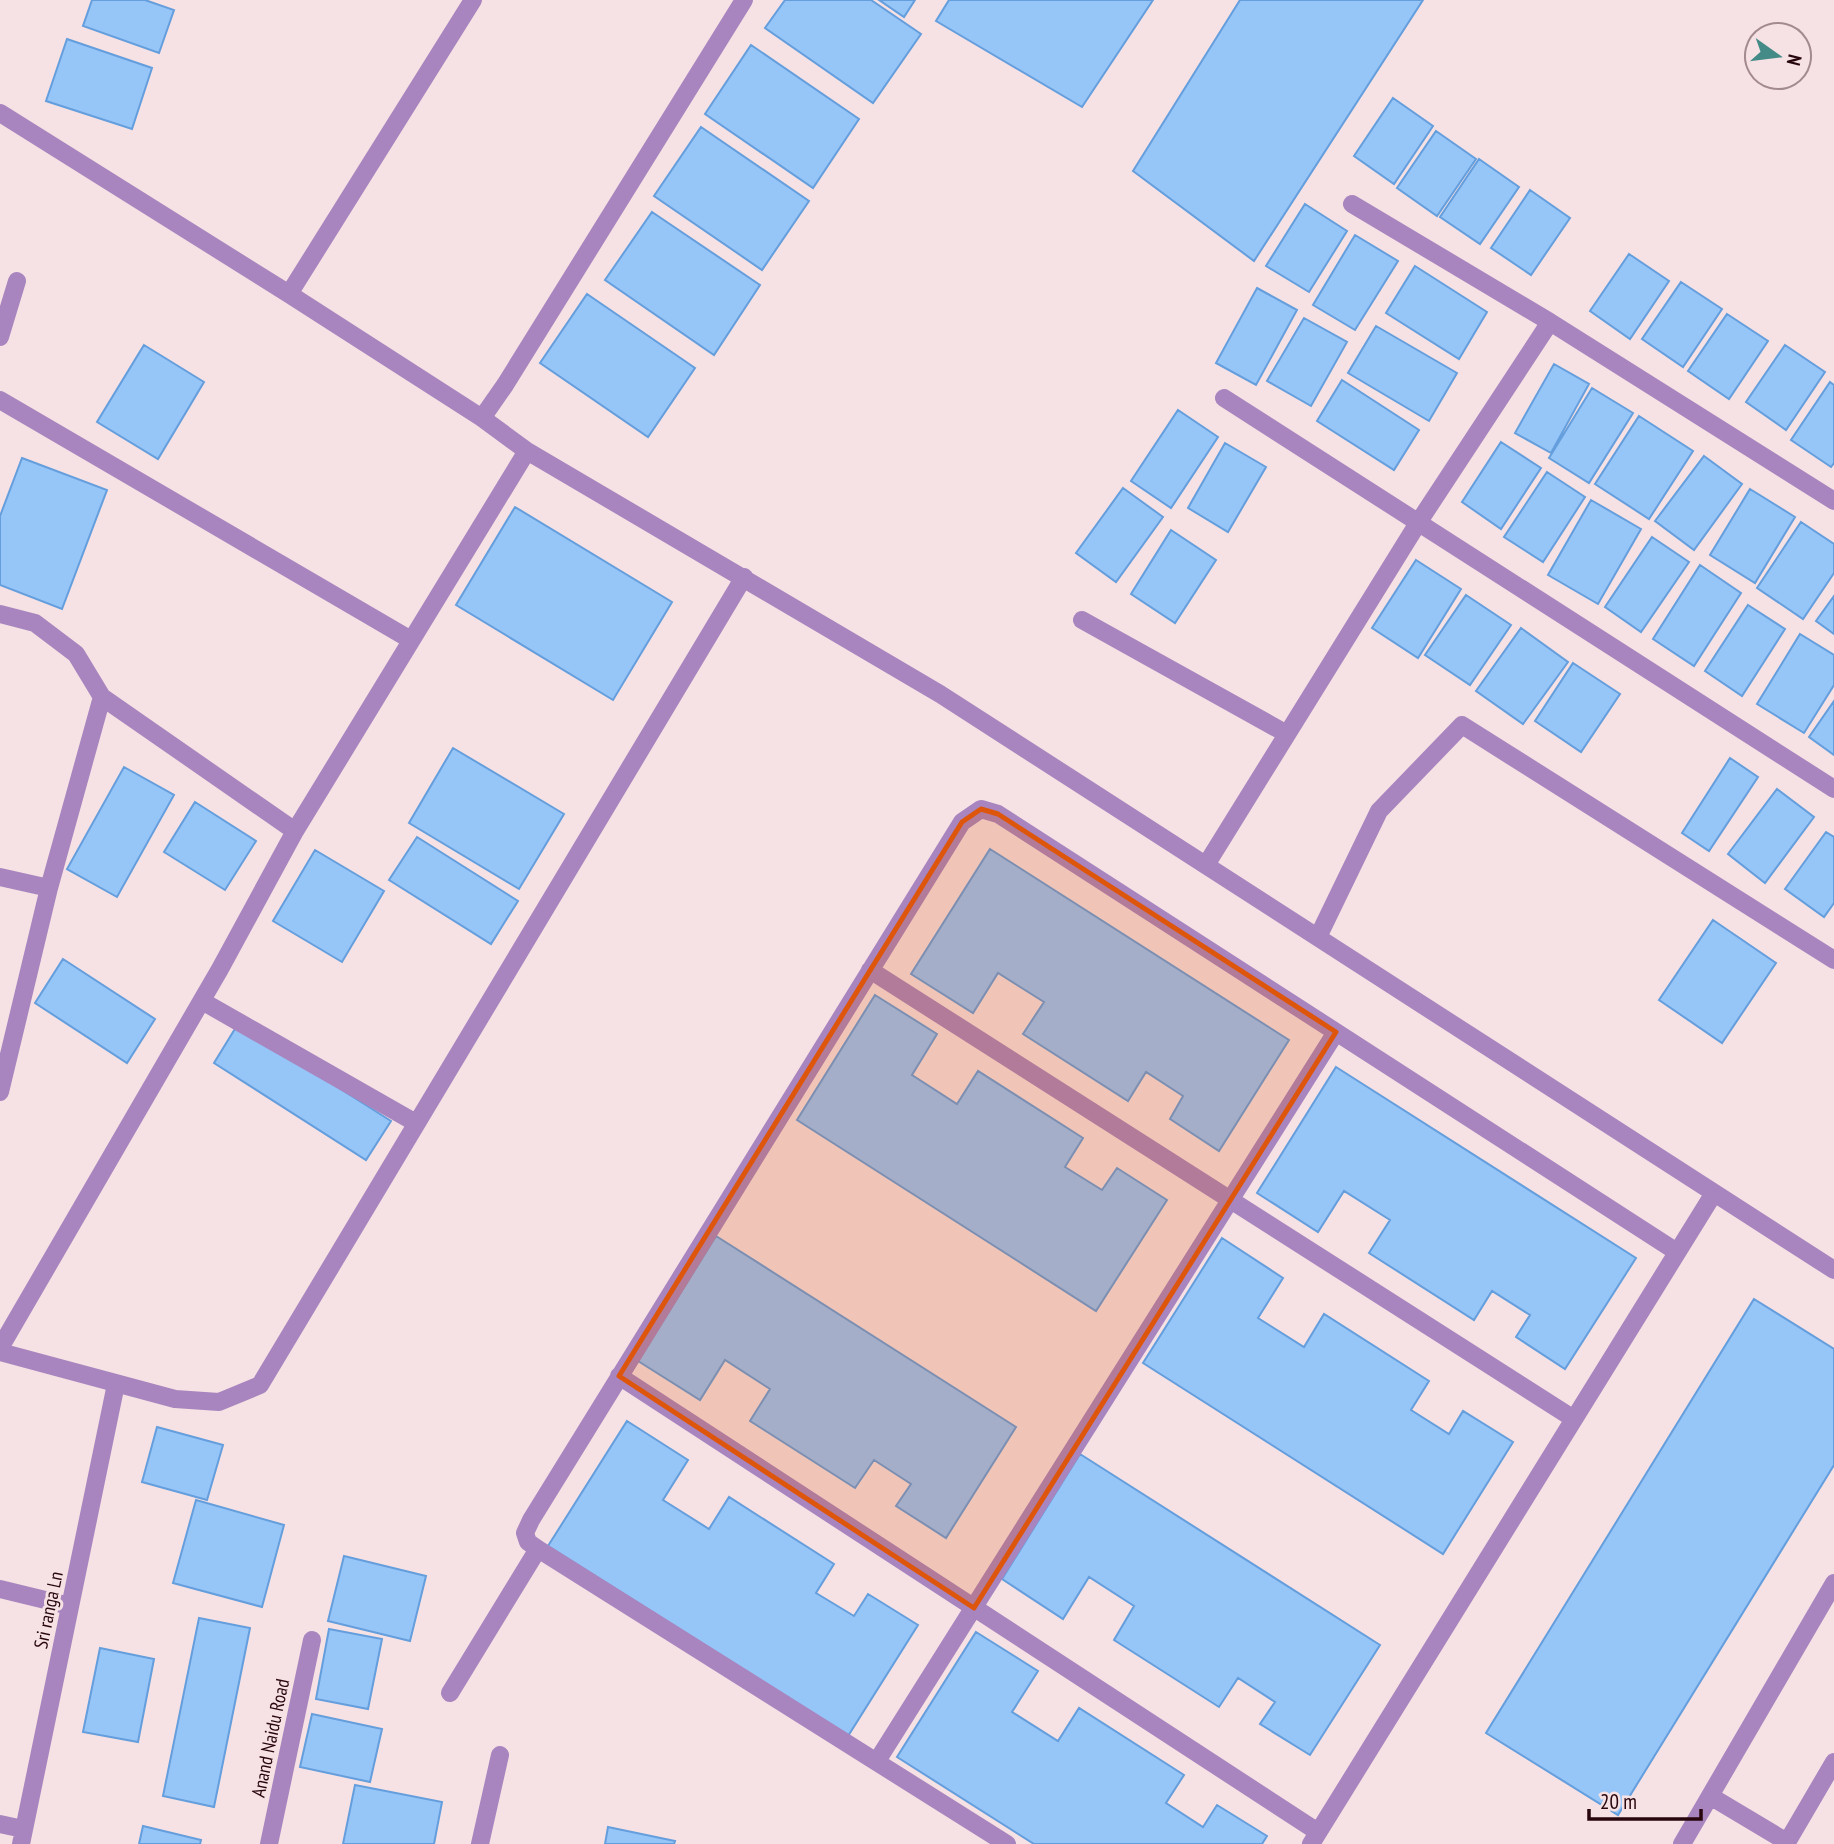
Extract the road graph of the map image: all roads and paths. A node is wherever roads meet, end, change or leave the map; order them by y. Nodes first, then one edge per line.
1 (473, 0) edge
2 (744, 0) edge
3 (0, 113) edge
4 (1352, 204) dead end
5 (17, 281) dead end
6 (289, 294) junction
7 (1550, 322) junction
8 (0, 337) edge
9 (1224, 398) dead end
10 (0, 400) edge
11 (482, 418) junction
12 (527, 451) junction
13 (1834, 501) edge
14 (1418, 523) junction
15 (744, 578) junction
16 (0, 614) edge
17 (1082, 620) dead end
18 (411, 640) junction
19 (102, 697) junction
20 (1287, 734) junction
21 (1834, 789) edge
22 (295, 831) junction
23 (1206, 865) junction
24 (0, 877) edge
25 (49, 888) junction
26 (1318, 937) junction
27 (1834, 960) edge
28 (870, 970) junction
29 (202, 1001) junction
30 (1336, 1032) junction
31 (0, 1092) edge
32 (416, 1123) junction
33 (1714, 1193) junction
34 (1230, 1200) junction
35 (1677, 1252) junction
36 (1834, 1270) edge
37 (0, 1350) edge
38 (619, 1376) junction
39 (116, 1384) junction
40 (1574, 1419) junction
41 (538, 1549) junction
42 (1834, 1583) edge
43 (0, 1589) edge
44 (70, 1606) junction
45 (974, 1608) junction
46 (312, 1640) dead end
47 (450, 1693) dead end
48 (500, 1755) dead end
49 (877, 1761) junction
50 (1834, 1762) edge
51 (1710, 1796) junction
52 (0, 1824) edge
53 (22, 1837) edge
54 (1315, 1838) edge
55 (1787, 1843) edge
56 (269, 1844) edge
57 (480, 1844) edge
58 (1007, 1844) edge
59 (1682, 1844) edge

1 - 6 street
2 - 11 street
3 - 6 street
4 - 7 street
5 - 8 street
6 - 11 street
7 - 13 street
7 - 14 street
9 - 14 street
10 - 18 street
11 - 12 street
12 - 15 street
12 - 18 street
14 - 20 street
14 - 21 street
15 - 23 street
15 - 32 street
16 - 19 street
17 - 20 street
18 - 22 street
19 - 22 street
19 - 25 street
20 - 23 street
22 - 29 street
23 - 26 street
24 - 25 street
25 - 31 street
26 - 27 street
26 - 33 street
28 - 30 street
28 - 34 street
28 - 38 street
29 - 32 street
29 - 37 street
30 - 34 street
30 - 35 street
32 - 39 street
33 - 35 street
33 - 36 street
34 - 40 street
34 - 45 street
35 - 40 street
37 - 39 street
38 - 41 street
38 - 45 street
39 - 44 street, Sri ranga Ln
40 - 54 street
41 - 47 street
41 - 49 street
42 - 51 street
43 - 44 street
44 - 53 street, Sri ranga Ln
45 - 49 street
45 - 54 street
46 - 56 street, Anand Naidu Road
48 - 57 street
49 - 58 street
50 - 55 street
51 - 55 street
51 - 59 street
52 - 53 street

